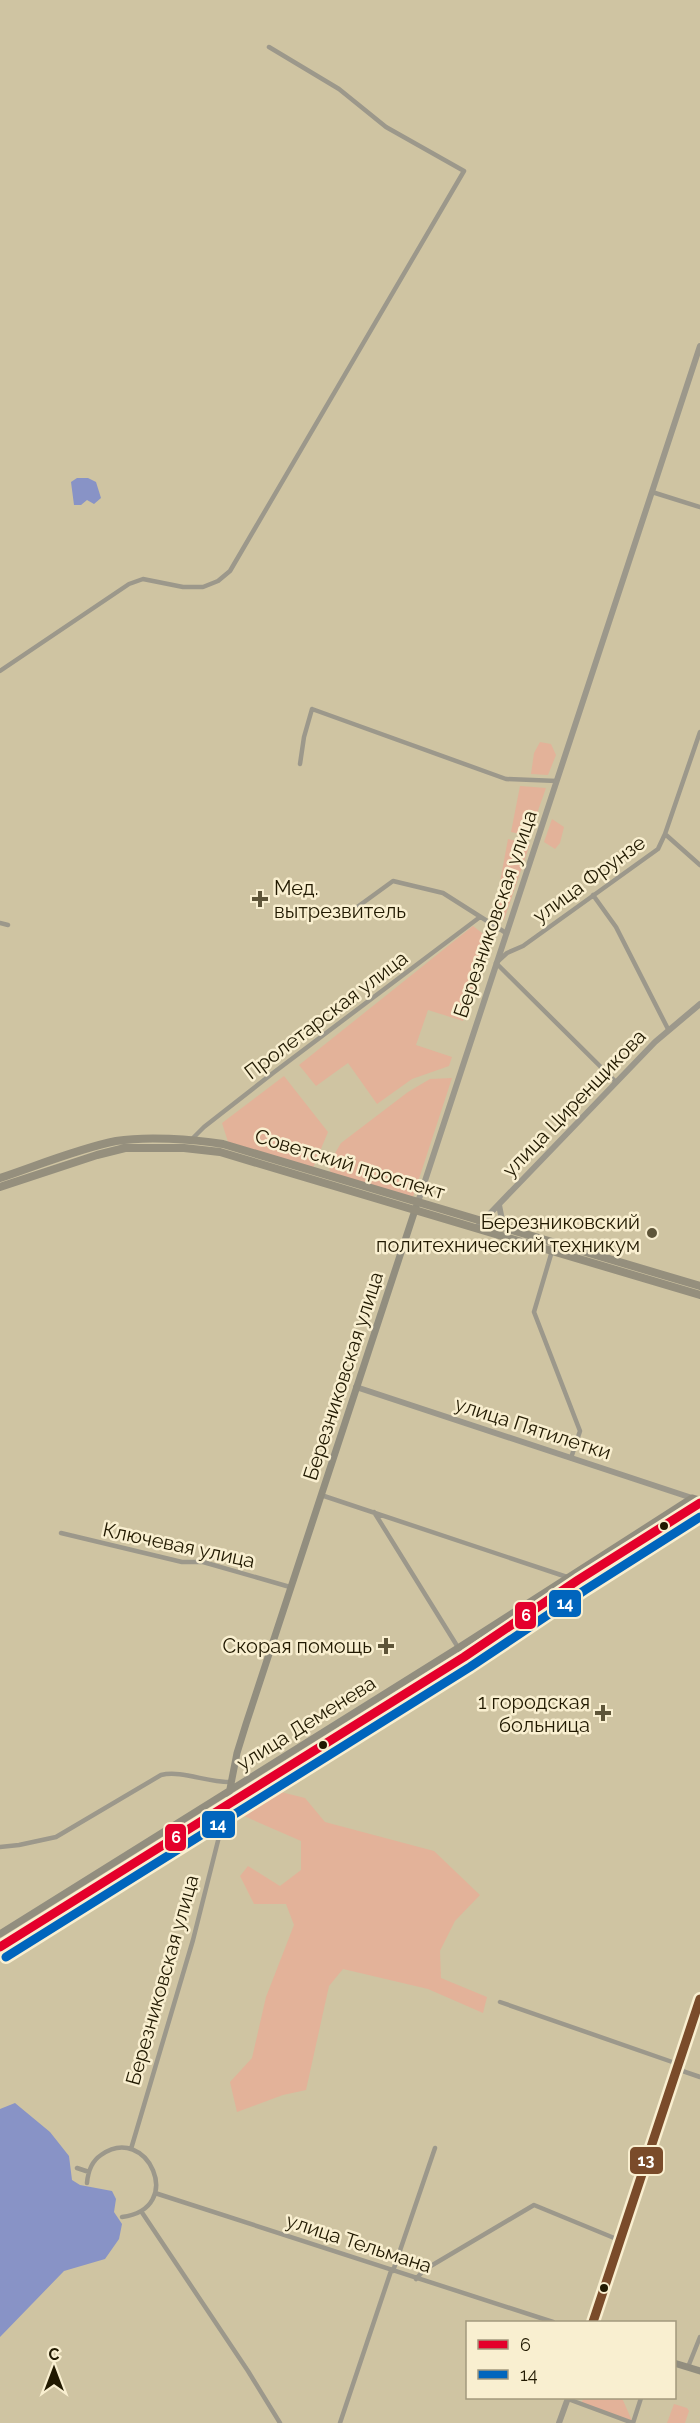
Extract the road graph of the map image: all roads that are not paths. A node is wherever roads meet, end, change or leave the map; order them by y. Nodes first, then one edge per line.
1 (269, 47) dead end
2 (700, 346) edge
3 (652, 492) junction
4 (700, 507) edge
5 (0, 671) edge
6 (700, 732) edge
7 (300, 764) dead end
8 (557, 781) junction
9 (666, 834) junction
10 (700, 865) edge
11 (594, 895) junction
12 (349, 914) dead end
13 (480, 917) junction
14 (0, 923) edge
15 (8, 925) dead end
16 (506, 933) junction
17 (496, 963) junction
18 (700, 1004) edge
19 (669, 1029) junction
20 (616, 1082) junction
21 (192, 1139) junction
22 (184, 1148) junction
23 (0, 1178) edge
24 (0, 1187) edge
25 (499, 1205) junction
26 (416, 1206) junction
27 (483, 1221) junction
28 (476, 1228) junction
29 (514, 1230) junction
30 (552, 1251) junction
31 (700, 1286) edge
32 (700, 1295) edge
33 (356, 1387) junction
34 (571, 1458) junction
35 (321, 1495) junction
36 (698, 1500) edge
37 (374, 1512) junction
38 (61, 1533) dead end
39 (628, 1538) junction
40 (634, 1546) junction
41 (567, 1577) junction
42 (290, 1587) junction
43 (458, 1648) junction
44 (464, 1658) junction
45 (231, 1782) junction
46 (229, 1791) junction
47 (227, 1805) junction
48 (0, 1847) edge
49 (0, 1934) edge
50 (0, 1947) edge
51 (700, 1999) edge
52 (500, 2002) dead end
53 (678, 2066) junction
54 (700, 2077) edge
55 (435, 2148) dead end
56 (131, 2149) junction
57 (77, 2168) dead end
58 (89, 2172) junction
59 (87, 2182) dead end
60 (155, 2193) junction
61 (141, 2211) junction
62 (122, 2217) dead end
63 (619, 2240) junction
64 (392, 2271) junction
65 (416, 2279) junction
66 (550, 2321) edge
67 (593, 2321) edge
68 (700, 2337) edge
69 (676, 2363) edge
70 (688, 2367) junction
71 (700, 2371) edge
72 (568, 2399) edge
73 (571, 2399) edge
74 (640, 2399) edge
75 (280, 2423) edge
76 (340, 2423) edge
77 (559, 2423) edge
78 (633, 2423) edge

1 - 5 street
2 - 3 street, Березниковская улица
3 - 4 street
3 - 8 street, Березниковская улица
6 - 9 street, улица Фрунзе
7 - 8 street
8 - 16 street, Березниковская улица
9 - 10 street
9 - 11 street, улица Фрунзе
11 - 17 street, улица Фрунзе
11 - 19 street
12 - 13 street
13 - 16 street
13 - 21 street, Пролетарская улица
14 - 15 street
16 - 17 street, Березниковская улица
17 - 20 street
17 - 26 street, Березниковская улица
18 - 19 street, улица Циренщикова
19 - 20 street, улица Циренщикова
20 - 25 street, улица Циренщикова
21 - 22 main road
21 - 23 main road, Советский проспект
21 - 26 main road, Советский проспект
22 - 24 main road, Советский проспект
22 - 26 main road, Советский проспект
25 - 27 street, улица Циренщикова
25 - 29 street
26 - 27 main road, Советский проспект
26 - 28 main road, Советский проспект
26 - 33 main road, Березниковская улица
27 - 28 street, улица Циренщикова
27 - 29 main road, Советский проспект
28 - 30 main road, Советский проспект
29 - 31 main road, Советский проспект
30 - 32 main road, Советский проспект
30 - 34 street
33 - 34 street, улица Пятилетки
33 - 35 main road, Березниковская улица
34 - 36 street, улица Пятилетки
35 - 37 street
35 - 42 main road, Березниковская улица
36 - 39 main road, улица Деменева
36 - 40 main road, улица Деменева
37 - 41 street
37 - 43 street
38 - 42 street, Ключевая улица
39 - 40 main road
39 - 41 main road, улица Деменева
40 - 44 main road, улица Деменева
41 - 43 main road, улица Деменева
42 - 45 main road, Березниковская улица
43 - 44 street
43 - 46 main road, улица Деменева
44 - 47 main road, улица Деменева
45 - 46 main road, Березниковская улица
45 - 48 street
46 - 47 main road, Березниковская улица
46 - 49 main road, улица Деменева
47 - 50 main road, улица Деменева
47 - 56 street, Березниковская улица
51 - 53 main road
52 - 53 street
53 - 54 street
53 - 63 main road
55 - 64 street
56 - 58 street
56 - 60 street
57 - 58 street
58 - 59 street
60 - 61 street
60 - 64 street, улица Тельмана
61 - 62 street
61 - 75 street
63 - 65 street
63 - 67 main road
64 - 65 street, улица Тельмана
64 - 76 street
65 - 66 street, улица Тельмана
68 - 70 street
69 - 70 main road
70 - 71 main road
72 - 77 street
73 - 78 street
74 - 78 street

